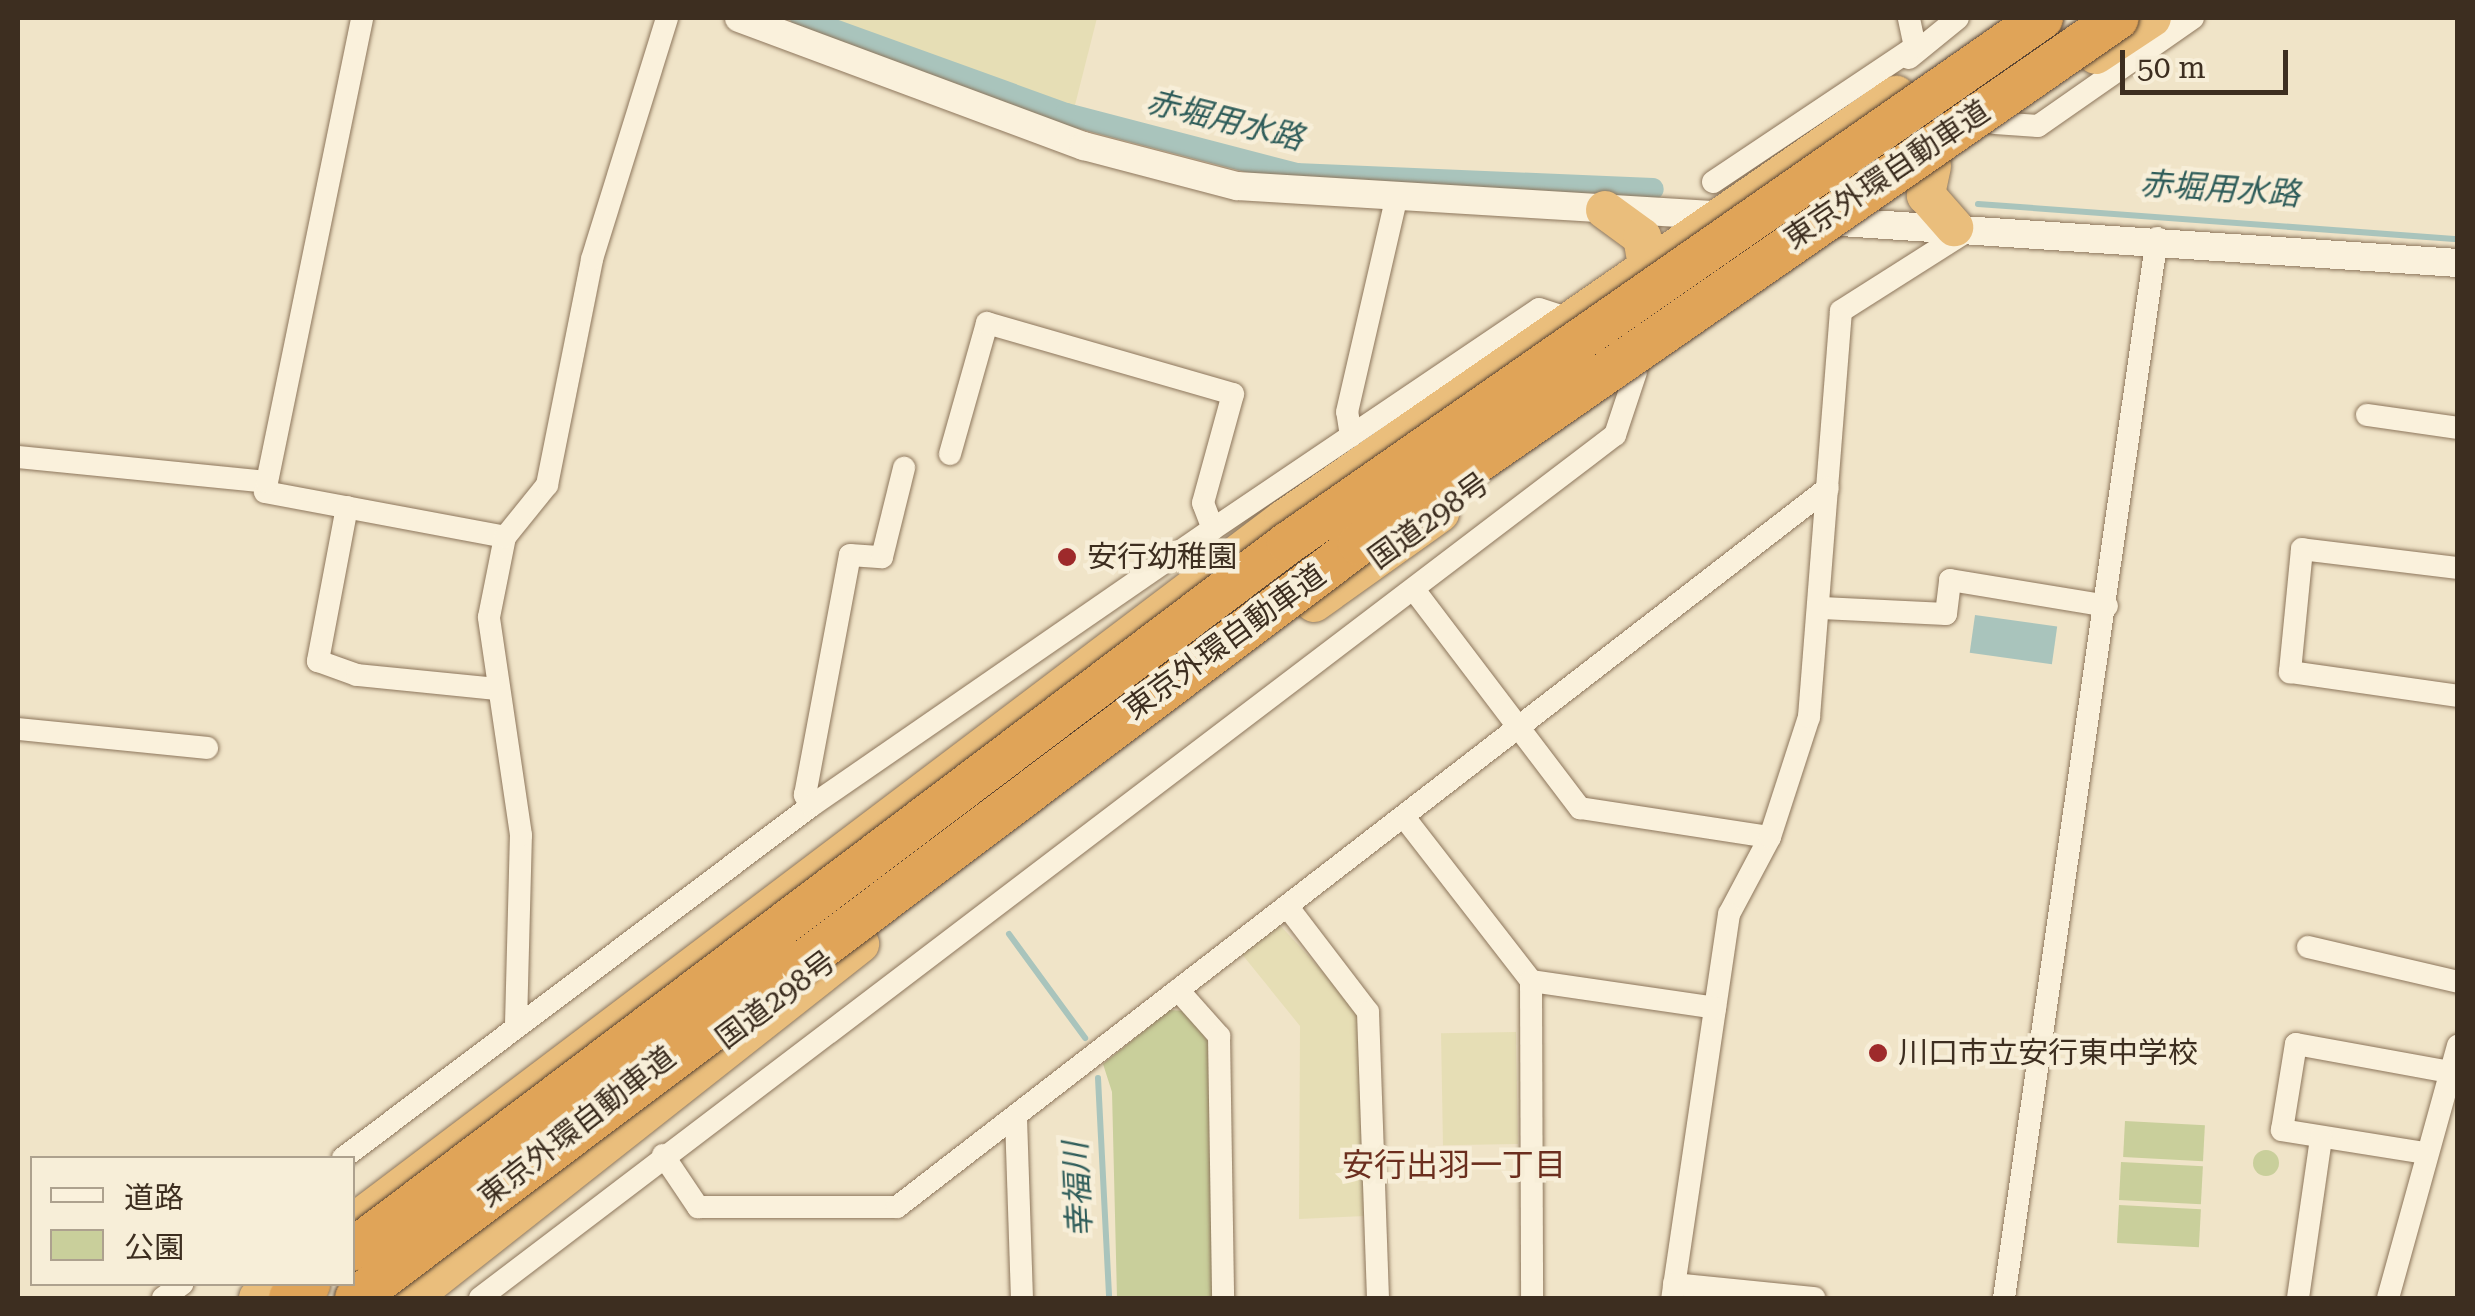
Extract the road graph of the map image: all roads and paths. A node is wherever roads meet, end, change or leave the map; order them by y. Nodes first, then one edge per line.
1 (362, 18) edge
2 (668, 18) edge
3 (739, 18) edge
4 (1910, 18) edge
5 (1958, 18) edge
6 (2009, 18) edge
7 (2042, 18) edge
8 (2118, 18) edge
9 (2152, 18) edge
10 (2193, 18) edge
11 (1915, 47) junction
12 (1886, 101) junction
13 (1995, 123) junction
14 (1932, 166) junction
15 (1715, 199) junction
16 (1396, 200) junction
17 (1606, 210) junction
18 (1848, 222) junction
19 (1963, 227) junction
20 (2157, 238) junction
21 (2458, 263) edge
22 (1647, 264) junction
23 (1567, 318) junction
24 (1636, 372) junction
25 (2367, 414) dead end
26 (2458, 428) edge
27 (1350, 436) junction
28 (950, 454) dead end
29 (18, 457) edge
30 (904, 468) dead end
31 (268, 482) junction
32 (1828, 488) junction
33 (347, 506) junction
34 (1213, 529) junction
35 (505, 537) junction
36 (2458, 568) edge
37 (1414, 591) junction
38 (2107, 606) junction
39 (1822, 608) junction
40 (498, 689) junction
41 (2458, 696) edge
42 (1518, 726) junction
43 (18, 730) edge
44 (207, 748) dead end
45 (959, 758) junction
46 (811, 806) junction
47 (1404, 817) junction
48 (998, 832) junction
49 (1770, 837) junction
50 (1288, 906) junction
51 (2308, 948) dead end
52 (1531, 981) junction
53 (2458, 982) edge
54 (1178, 990) junction
55 (1715, 1008) junction
56 (516, 1024) junction
57 (2458, 1046) edge
58 (2444, 1071) junction
59 (1016, 1118) junction
60 (2320, 1138) junction
61 (2425, 1153) junction
62 (663, 1155) junction
63 (346, 1156) edge
64 (355, 1202) edge
65 (355, 1222) edge
66 (355, 1248) edge
67 (1673, 1291) edge
68 (356, 1298) edge
69 (386, 1298) edge
70 (411, 1298) edge
71 (480, 1298) edge
72 (1022, 1298) edge
73 (1223, 1298) edge
74 (1378, 1298) edge
75 (1532, 1298) edge
76 (1814, 1298) edge
77 (2004, 1298) edge
78 (2298, 1298) edge
79 (2388, 1298) edge

1 - 31 street
2 - 35 street
3 - 16 street
4 - 11 street
5 - 11 street
6 - 12 highway
7 - 66 highway, 東京外環自動車道, bridge
8 - 68 highway, 東京外環自動車道, bridge
9 - 13 highway, 国道298号
10 - 13 street
11 - 12 street
11 - 15 street
12 - 15 highway
13 - 14 highway, 国道298号
14 - 18 highway, 国道298号
14 - 19 highway
15 - 17 street
15 - 18 street
15 - 22 highway
16 - 17 street
16 - 27 street
17 - 22 highway
18 - 19 street
18 - 24 highway, 国道298号
19 - 20 street
19 - 32 street
20 - 21 street
20 - 38 street
22 - 23 highway
23 - 27 street
23 - 45 highway
24 - 37 street
24 - 48 highway, 国道298号
25 - 26 street
27 - 34 street
28 - 34 street
29 - 31 street
30 - 46 street
31 - 33 street
32 - 39 street
32 - 42 street
33 - 35 street
33 - 40 street
34 - 46 street
35 - 40 street
36 - 41 street
37 - 42 street
37 - 62 street
38 - 39 street
38 - 77 street
39 - 49 street
40 - 56 street
42 - 47 street
42 - 49 street
43 - 44 street
45 - 64 highway
45 - 65 highway
46 - 56 street
47 - 50 street
47 - 52 street
48 - 69 highway, 国道298号
48 - 70 highway
49 - 55 street
50 - 54 street
50 - 74 street
51 - 53 street
52 - 55 street
52 - 75 street
54 - 59 street
54 - 73 street
55 - 67 street
56 - 63 street
57 - 58 street
58 - 60 street
58 - 61 street
59 - 62 street
59 - 72 street
60 - 61 street
60 - 78 street
61 - 79 street
62 - 71 street
67 - 76 street

